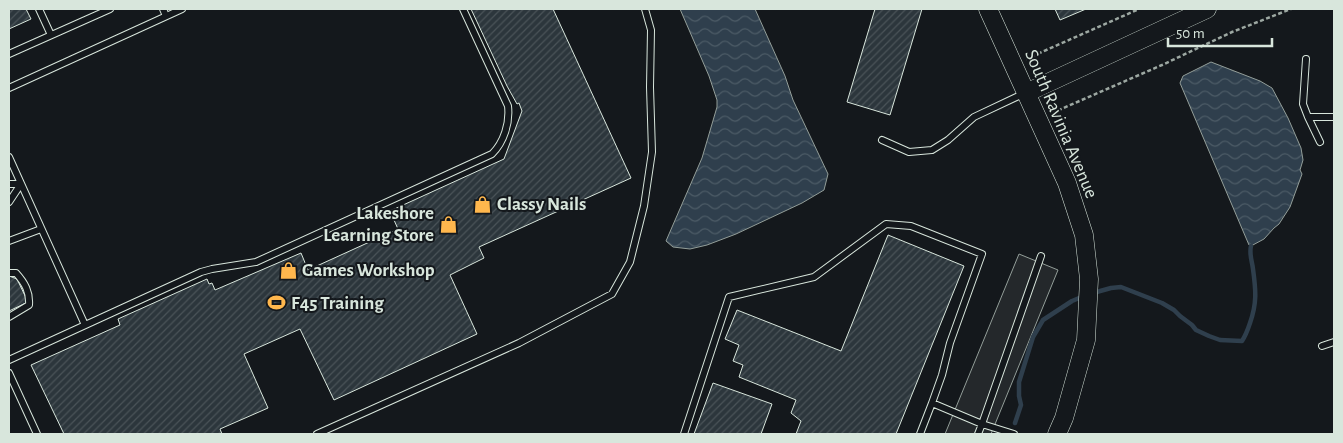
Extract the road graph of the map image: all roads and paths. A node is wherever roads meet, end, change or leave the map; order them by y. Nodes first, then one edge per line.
1 (39, 9) edge
2 (110, 9) edge
3 (162, 9) edge
4 (182, 9) edge
5 (463, 9) edge
6 (645, 9) edge
7 (988, 9) edge
8 (1139, 9) edge
9 (1207, 9) edge
10 (1291, 9) edge
11 (166, 16) junction
12 (51, 35) junction
13 (9, 54) edge
14 (1306, 59) dead end
15 (1013, 65) junction
16 (9, 88) edge
17 (1026, 93) junction
18 (1308, 117) junction
19 (1334, 118) edge
20 (1038, 119) junction
21 (882, 140) dead end
22 (1320, 142) dead end
23 (9, 157) edge
24 (9, 184) edge
25 (21, 184) junction
26 (9, 202) edge
27 (42, 229) junction
28 (9, 241) edge
29 (1041, 256) dead end
30 (9, 273) edge
31 (9, 317) edge
32 (85, 325) junction
33 (1334, 342) edge
34 (1322, 346) dead end
35 (9, 360) edge
36 (9, 373) edge
37 (932, 403) junction
38 (982, 424) junction
39 (37, 434) edge
40 (317, 434) edge
41 (684, 434) edge
42 (920, 434) edge
43 (978, 434) edge
44 (1014, 434) edge
45 (1058, 434) edge

1 - 12 lane
2 - 12 lane
3 - 11 lane
4 - 11 lane
5 - 32 lane
6 - 40 lane
7 - 15 street, South Ravinia Avenue
8 - 15 path
9 - 17 street
10 - 20 path
11 - 16 lane
12 - 13 lane
14 - 18 lane
15 - 17 street, South Ravinia Avenue
17 - 20 street, South Ravinia Avenue
17 - 21 lane
18 - 19 lane
18 - 22 lane
20 - 45 street, South Ravinia Avenue
23 - 25 lane
24 - 25 lane
25 - 26 lane
25 - 27 lane
27 - 28 lane
27 - 32 lane
29 - 38 lane
30 - 31 lane
32 - 35 lane
33 - 34 lane
36 - 39 lane
37 - 38 lane
37 - 41 lane
37 - 42 lane
38 - 43 lane
38 - 44 lane

